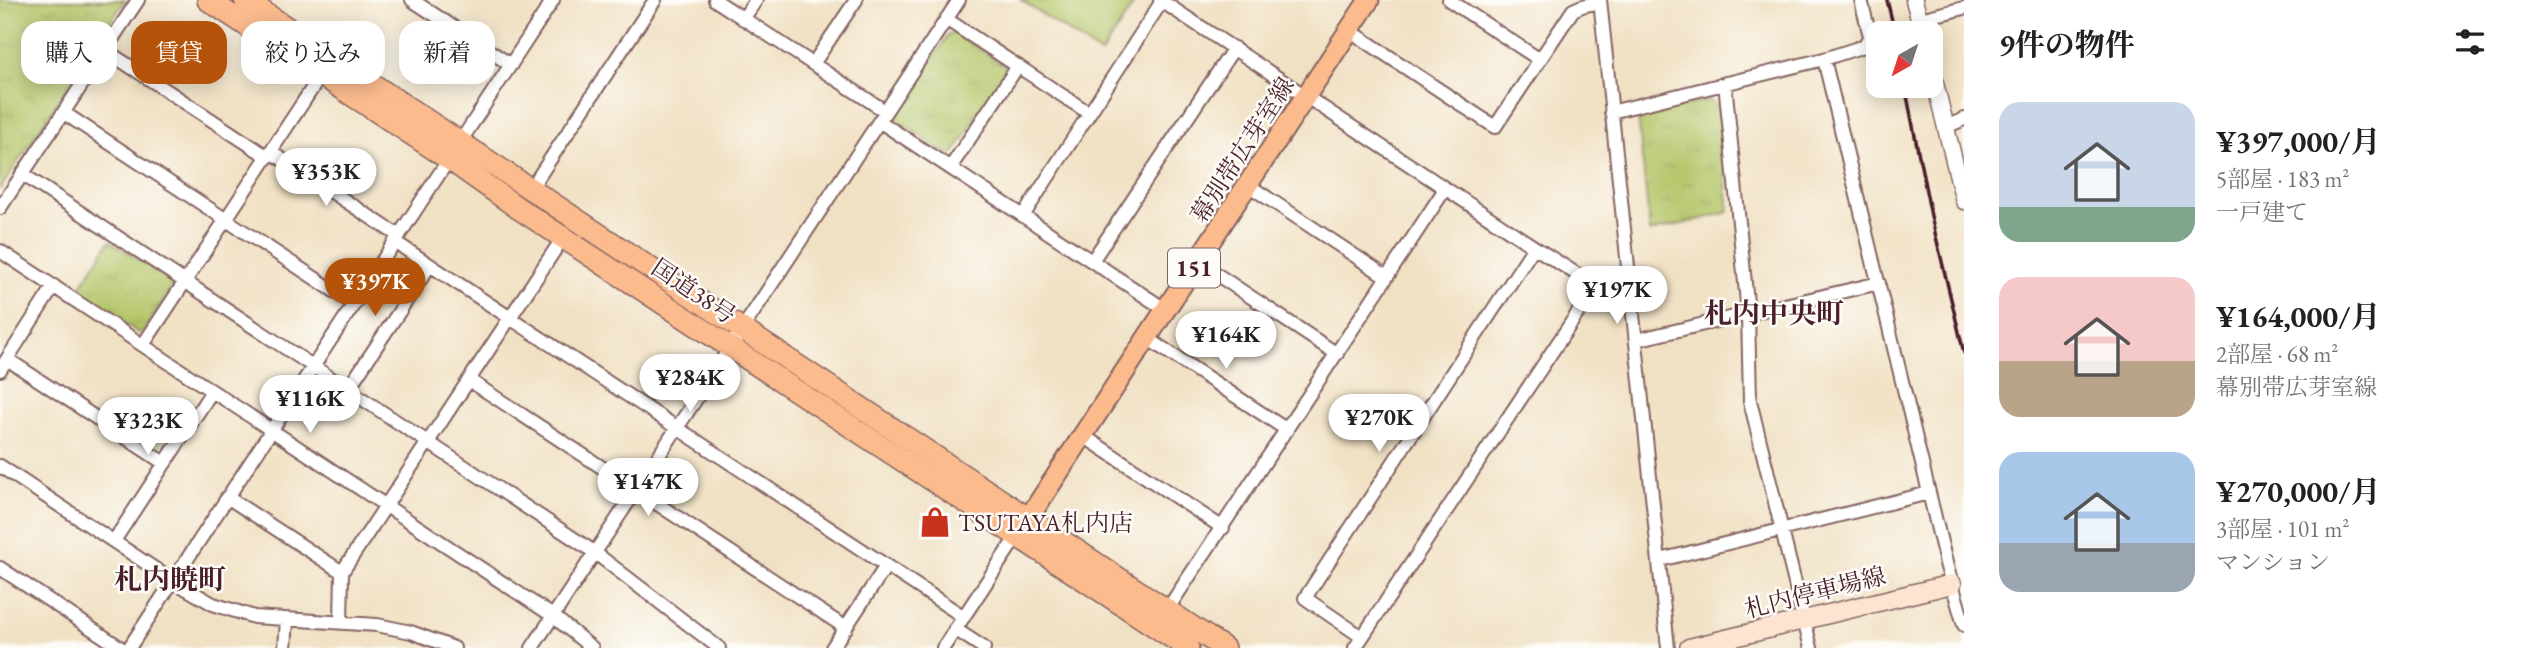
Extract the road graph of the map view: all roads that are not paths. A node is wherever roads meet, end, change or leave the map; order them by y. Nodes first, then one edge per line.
1 (138, 0) edge
2 (208, 0) edge
3 (245, 0) edge
4 (412, 0) edge
5 (554, 0) edge
6 (656, 0) edge
7 (715, 0) edge
8 (756, 0) edge
9 (856, 0) edge
10 (959, 0) edge
11 (1369, 0) edge
12 (1449, 0) edge
13 (1861, 0) edge
14 (1914, 0) edge
15 (1161, 1) edge
16 (1600, 1) edge
17 (1964, 8) edge
18 (743, 19) junction
19 (946, 19) junction
20 (1920, 21) edge
21 (1933, 21) edge
22 (241, 22) edge
23 (1349, 30) junction
24 (117, 32) edge
25 (1234, 48) junction
26 (117, 58) edge
27 (1824, 59) junction
28 (1540, 60) junction
29 (813, 64) junction
30 (510, 65) junction
31 (1018, 66) junction
32 (1725, 83) junction
33 (83, 84) edge
34 (315, 84) edge
35 (337, 84) edge
36 (1306, 97) junction
37 (1939, 98) edge
38 (1611, 112) junction
39 (64, 113) junction
40 (1089, 113) junction
41 (882, 116) junction
42 (1964, 119) edge
43 (1946, 127) junction
44 (454, 151) junction
45 (270, 155) junction
46 (950, 168) junction
47 (22, 174) junction
48 (1248, 185) junction
49 (1445, 189) junction
50 (530, 190) junction
51 (1964, 201) edge
52 (0, 208) edge
53 (1023, 216) junction
54 (226, 219) junction
55 (564, 236) junction
56 (397, 239) junction
57 (1534, 247) junction
58 (0, 251) edge
59 (1092, 261) junction
60 (1198, 262) junction
61 (430, 265) junction
62 (1387, 277) junction
63 (186, 282) junction
64 (1879, 283) junction
65 (54, 286) junction
66 (1595, 287) junction
67 (354, 304) junction
68 (1632, 309) junction
69 (1166, 310) junction
70 (1748, 313) junction
71 (510, 318) junction
72 (742, 328) junction
73 (1147, 338) junction
74 (1636, 341) junction
75 (143, 345) junction
76 (730, 346) junction
77 (1336, 354) junction
78 (4, 365) edge
79 (314, 366) junction
80 (469, 380) junction
81 (348, 389) junction
82 (212, 391) junction
83 (677, 426) junction
84 (271, 430) junction
85 (1287, 430) junction
86 (1082, 435) junction
87 (427, 443) junction
88 (164, 463) junction
89 (0, 466) edge
90 (635, 489) junction
91 (1929, 493) junction
92 (227, 497) junction
93 (386, 505) junction
94 (1023, 527) junction
95 (1223, 528) junction
96 (1780, 529) junction
97 (114, 541) junction
98 (594, 552) junction
99 (1660, 560) junction
100 (886, 566) junction
101 (0, 568) edge
102 (342, 572) junction
103 (173, 581) junction
104 (1952, 584) junction
105 (1167, 610) junction
106 (553, 616) junction
107 (964, 617) junction
108 (287, 620) junction
109 (1804, 620) junction
110 (341, 623) junction
111 (1964, 625) edge
112 (846, 628) junction
113 (955, 629) junction
114 (1359, 643) edge
115 (121, 648) edge
116 (128, 648) edge
117 (285, 648) edge
118 (454, 648) edge
119 (532, 648) edge
120 (592, 648) edge
121 (719, 648) edge
122 (832, 648) edge
123 (943, 648) edge
124 (984, 648) edge
125 (1188, 648) edge
126 (1224, 648) edge
127 (1668, 648) edge
128 (1689, 648) edge
129 (1811, 648) edge

1 - 24 street
2 - 22 highway, 国道38号
3 - 44 highway, 国道38号
4 - 30 street
5 - 30 street
6 - 50 street
7 - 18 street
8 - 18 street
9 - 29 street
10 - 19 street
11 - 23 main road, 幕別帯広芽室線 / 151
12 - 28 street
13 - 27 street
14 - 20 street
15 - 25 street
15 - 40 street
16 - 28 street
16 - 38 street
17 - 21 street
18 - 29 street
19 - 31 street
19 - 41 street
23 - 28 street
23 - 36 main road, 幕別帯広芽室線 / 151
25 - 36 street
25 - 59 street
26 - 45 street
27 - 32 street
27 - 64 street
29 - 41 street
30 - 44 street
31 - 40 street
31 - 46 street
32 - 38 street
32 - 70 street
33 - 39 street
34 - 45 street
35 - 44 highway, 国道38号
36 - 48 main road, 幕別帯広芽室線 / 151
36 - 49 street
37 - 43 street
38 - 68 street
39 - 47 street
39 - 54 street
40 - 53 street
41 - 46 street
41 - 72 street
42 - 43 street
43 - 51 street
44 - 50 highway, 国道38号
44 - 55 highway, 国道38号
44 - 56 street
45 - 54 street
45 - 56 street
46 - 53 street
47 - 52 street
47 - 63 street
48 - 60 main road, 幕別帯広芽室線 / 151
48 - 62 street
49 - 57 street
49 - 62 street
50 - 72 highway, 国道38号
53 - 59 street
54 - 63 street
54 - 67 street
55 - 71 street
55 - 76 highway, 国道38号
56 - 61 street
56 - 67 street
57 - 66 street
57 - 114 street
58 - 65 street
59 - 69 street
60 - 69 main road, 幕別帯広芽室線 / 151
60 - 77 street
61 - 71 street
61 - 81 street
62 - 77 street
63 - 75 street
63 - 79 street
64 - 70 street
64 - 91 street
65 - 75 street
65 - 78 street
66 - 68 street
66 - 114 street
67 - 79 street
68 - 74 street
69 - 73 main road, 幕別帯広芽室線 / 151
70 - 74 street
70 - 96 street
71 - 80 street
71 - 83 street
72 - 76 street
72 - 94 highway, 国道38号
73 - 85 street
73 - 86 main road, 幕別帯広芽室線 / 151
74 - 99 street
75 - 82 street
76 - 83 street
76 - 94 highway, 国道38号
77 - 85 street
78 - 88 street
79 - 81 street
79 - 84 street
80 - 87 street
80 - 90 street
81 - 87 street
82 - 84 street
82 - 88 street
83 - 90 street
83 - 100 street
84 - 92 street
84 - 93 street
85 - 95 street
86 - 94 main road, 幕別帯広芽室線 / 151
86 - 95 street
87 - 93 street
87 - 98 street
88 - 97 street
89 - 97 street
90 - 98 street
90 - 112 street
91 - 96 street
91 - 104 street
92 - 102 street
92 - 103 street
93 - 102 street
93 - 106 street
94 - 105 highway, 国道38号
94 - 107 street
94 - 125 highway, 国道38号
95 - 105 street
96 - 99 street
96 - 109 street
97 - 103 street
98 - 106 street
98 - 121 street
99 - 127 street
100 - 107 street
100 - 112 street
101 - 115 street
102 - 110 street
103 - 108 street
103 - 116 street
104 - 109 main road, 札内停車場線
104 - 111 street
105 - 126 highway, 国道38号
106 - 119 street
106 - 120 street
107 - 113 street
108 - 110 street
108 - 117 street
109 - 128 main road, 札内停車場線
109 - 129 street
110 - 118 street
112 - 122 street
113 - 123 street
113 - 124 street

